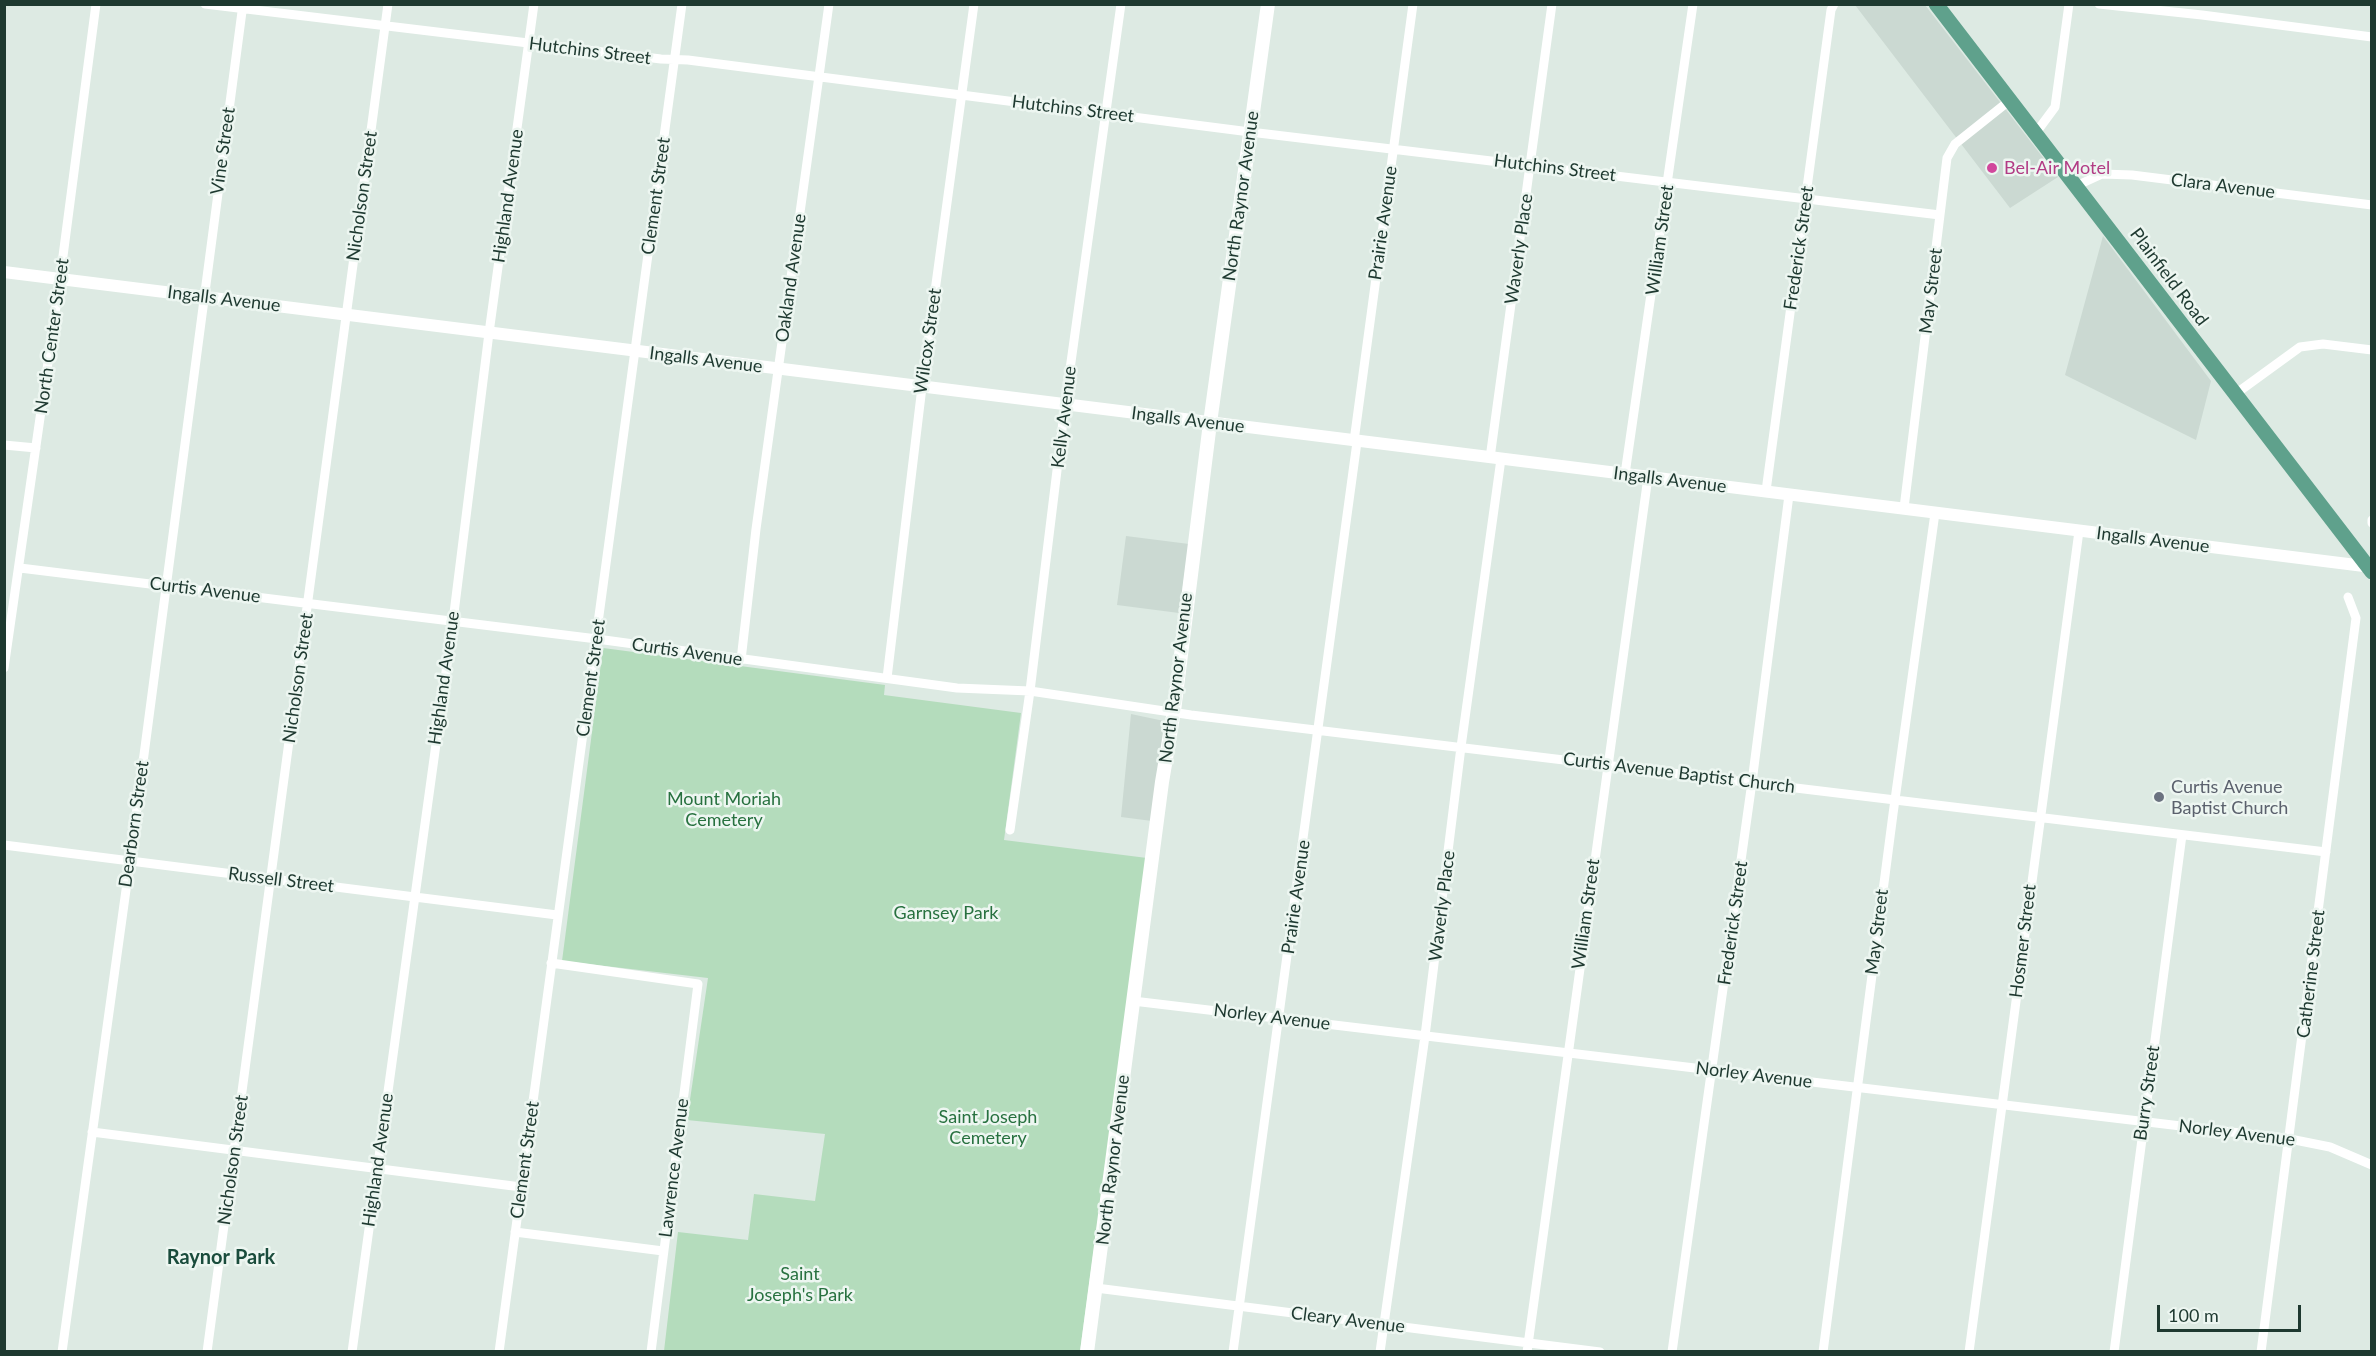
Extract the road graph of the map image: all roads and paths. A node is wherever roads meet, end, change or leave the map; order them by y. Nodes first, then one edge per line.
1 (96, 4) edge
2 (205, 4) edge
3 (388, 4) edge
4 (534, 4) edge
5 (682, 4) edge
6 (829, 4) edge
7 (974, 4) edge
8 (1121, 4) edge
9 (1268, 4) edge
10 (1413, 4) edge
11 (1552, 4) edge
12 (1693, 4) edge
13 (1834, 4) edge
14 (1936, 4) edge
15 (2069, 4) edge
16 (2099, 4) edge
17 (243, 7) edge
18 (385, 26) junction
19 (2372, 37) edge
20 (529, 43) junction
21 (674, 60) junction
22 (819, 77) junction
23 (962, 95) junction
24 (2009, 101) junction
25 (1106, 113) junction
26 (1250, 132) junction
27 (2035, 134) junction
28 (1393, 149) junction
29 (1530, 165) junction
30 (1668, 182) junction
31 (2076, 186) junction
32 (1806, 198) junction
33 (2372, 205) edge
34 (1940, 215) junction
35 (4, 272) edge
36 (60, 279) junction
37 (203, 297) junction
38 (346, 315) junction
39 (489, 333) junction
40 (2372, 350) edge
41 (635, 351) junction
42 (779, 369) junction
43 (922, 387) junction
44 (2234, 395) junction
45 (1065, 405) junction
46 (1210, 423) junction
47 (1356, 442) junction
48 (4, 445) edge
49 (36, 448) junction
50 (1496, 459) junction
51 (1625, 474) junction
52 (1648, 477) junction
53 (1766, 491) junction
54 (1790, 495) junction
55 (1904, 508) junction
56 (1935, 513) junction
57 (2079, 531) junction
58 (20, 568) junction
59 (2370, 568) edge
60 (166, 585) junction
61 (2348, 597) dead end
62 (308, 603) junction
63 (453, 621) junction
64 (597, 639) junction
65 (5, 654) edge
66 (741, 660) junction
67 (4, 668) edge
68 (887, 678) junction
69 (1030, 692) junction
70 (1174, 711) junction
71 (1318, 730) junction
72 (1461, 747) junction
73 (1608, 764) junction
74 (1752, 782) junction
75 (1895, 799) junction
76 (2039, 817) junction
77 (1010, 830) dead end
78 (2182, 835) junction
79 (4, 845) edge
80 (2326, 852) junction
81 (130, 861) junction
82 (272, 879) junction
83 (414, 897) junction
84 (557, 915) junction
85 (551, 963) junction
86 (1133, 1001) junction
87 (1279, 1018) junction
88 (1425, 1036) junction
89 (1567, 1053) junction
90 (1712, 1070) junction
91 (1857, 1088) junction
92 (2002, 1106) junction
93 (2143, 1122) junction
94 (92, 1132) junction
95 (2290, 1139) junction
96 (234, 1150) junction
97 (2372, 1165) edge
98 (377, 1168) junction
99 (521, 1187) junction
100 (515, 1232) junction
101 (663, 1251) junction
102 (1096, 1288) junction
103 (1239, 1306) junction
104 (1383, 1324) junction
105 (1528, 1347) edge
106 (62, 1352) edge
107 (207, 1352) edge
108 (352, 1352) edge
109 (499, 1352) edge
110 (651, 1352) edge
111 (1087, 1352) edge
112 (1233, 1352) edge
113 (1380, 1352) edge
114 (1600, 1352) edge
115 (1672, 1352) edge
116 (1823, 1352) edge
117 (1969, 1352) edge
118 (2114, 1352) edge
119 (2261, 1352) edge

1 - 36 street, North Center Street
2 - 17 street, Hutchins Street
3 - 18 street, Nicholson Street
4 - 20 street, Highland Avenue
5 - 21 street, Clement Street
6 - 22 street, Oakland Avenue
7 - 23 street, Wilcox Street
8 - 25 street, Kelly Avenue
9 - 26 main road, North Raynor Avenue
10 - 28 street, Prairie Avenue
11 - 29 street, Waverly Place
12 - 30 street, William Street
13 - 32 street, Frederick Street
14 - 24 main road, Plainfield Road
15 - 27 street
16 - 19 street
17 - 18 street, Hutchins Street
17 - 37 street, Vine Street
18 - 20 street, Hutchins Street
18 - 38 street, Nicholson Street
20 - 21 street, Hutchins Street
20 - 39 street, Highland Avenue
21 - 22 street, Hutchins Street
21 - 41 street, Clement Street
22 - 23 street, Hutchins Street
22 - 42 street, Oakland Avenue
23 - 25 street, Hutchins Street
23 - 43 street, Wilcox Street
24 - 27 main road, Plainfield Road
24 - 34 street, May Street
25 - 26 street, Hutchins Street
25 - 45 street, Kelly Avenue
26 - 28 street, Hutchins Street
26 - 46 main road, North Raynor Avenue
27 - 31 main road, Plainfield Road
28 - 29 street, Hutchins Street
28 - 47 street, Prairie Avenue
29 - 30 street, Hutchins Street
29 - 50 street, Waverly Place
30 - 32 street, Hutchins Street
30 - 51 street, William Street
31 - 33 street, Clara Avenue
31 - 44 main road, Plainfield Road
32 - 34 street, Hutchins Street
32 - 53 street, Frederick Street
34 - 55 street, May Street
35 - 36 street, Ingalls Avenue
36 - 37 street, Ingalls Avenue
36 - 49 street, North Center Street
37 - 38 street, Ingalls Avenue
37 - 60 street, Dearborn Street
38 - 39 street, Ingalls Avenue
38 - 62 street, Nicholson Street
39 - 41 street, Ingalls Avenue
39 - 63 street, Highland Avenue
40 - 44 street
41 - 42 street, Ingalls Avenue
41 - 64 street, Clement Street
42 - 43 street, Ingalls Avenue
42 - 66 street, Oakland Avenue
43 - 45 street, Ingalls Avenue
43 - 68 street, Wilcox Street
44 - 59 main road, Plainfield Road
45 - 46 street, Ingalls Avenue
45 - 69 street, Kelly Avenue
46 - 47 street, Ingalls Avenue
46 - 70 main road, North Raynor Avenue
47 - 50 street, Ingalls Avenue
47 - 71 street, Prairie Avenue
48 - 49 street
49 - 58 street, North Center Street
50 - 51 street, Ingalls Avenue
50 - 72 street, Waverly Place
51 - 52 street, Ingalls Avenue
52 - 53 street, Ingalls Avenue
52 - 73 street, William Street
53 - 54 street, Ingalls Avenue
54 - 55 street, Ingalls Avenue
54 - 74 street, Frederick Street
55 - 56 street, Ingalls Avenue
56 - 57 street, Ingalls Avenue
56 - 75 street, May Street
57 - 59 street, Ingalls Avenue
57 - 76 street, Hosmer Street
58 - 60 street, Curtis Avenue
58 - 65 street, North Center Street
60 - 62 street, Curtis Avenue
60 - 81 street, Dearborn Street
61 - 80 street, Catherine Street
62 - 63 street, Curtis Avenue
62 - 82 street, Nicholson Street
63 - 64 street, Curtis Avenue
63 - 83 street, Highland Avenue
64 - 66 street, Curtis Avenue
64 - 84 street, Clement Street
65 - 67 street, North Center Street
66 - 68 street, Curtis Avenue
68 - 69 street, Curtis Avenue
69 - 70 street, Curtis Avenue
69 - 77 street, Kelly Avenue
70 - 71 street, Curtis Avenue Baptist Church
70 - 86 main road, North Raynor Avenue
71 - 72 street, Curtis Avenue Baptist Church
71 - 87 street, Prairie Avenue
72 - 73 street, Curtis Avenue Baptist Church
72 - 88 street, Waverly Place
73 - 74 street, Curtis Avenue Baptist Church
73 - 89 street, William Street
74 - 75 street, Curtis Avenue Baptist Church
74 - 90 street, Frederick Street
75 - 76 street, Curtis Avenue Baptist Church
75 - 91 street, May Street
76 - 78 street, Curtis Avenue Baptist Church
76 - 92 street, Hosmer Street
78 - 80 street, Curtis Avenue Baptist Church
78 - 93 street, Burry Street
79 - 81 street, Russell Street
80 - 95 street, Catherine Street
81 - 82 street, Russell Street
81 - 94 street, Dearborn Street
82 - 83 street, Russell Street
82 - 96 street, Nicholson Street
83 - 84 street, Russell Street
83 - 98 street, Highland Avenue
84 - 85 street, Clement Street
85 - 99 street, Clement Street
85 - 101 street, Lawrence Avenue
86 - 87 street, Norley Avenue
86 - 102 main road, North Raynor Avenue
87 - 88 street, Norley Avenue
87 - 103 street, Prairie Avenue
88 - 89 street, Norley Avenue
88 - 104 street, Waverly Place
89 - 90 street, Norley Avenue
89 - 105 street, William Street
90 - 91 street, Norley Avenue
90 - 115 street, Frederick Street
91 - 92 street, Norley Avenue
91 - 116 street, May Street
92 - 93 street, Norley Avenue
92 - 117 street, Hosmer Street
93 - 95 street, Norley Avenue
93 - 118 street, Burry Street
94 - 96 street
94 - 106 street, Dearborn Street
95 - 97 street, Norley Avenue
95 - 119 street, Catherine Street
96 - 98 street
96 - 107 street, Nicholson Street
98 - 99 street
98 - 108 street, Highland Avenue
99 - 100 street, Clement Street
100 - 101 street
100 - 109 street, Clement Street
101 - 110 street, Lawrence Avenue
102 - 103 street, Cleary Avenue
102 - 111 main road, North Raynor Avenue
103 - 104 street, Cleary Avenue
103 - 112 street, Prairie Avenue
104 - 105 street, Cleary Avenue
104 - 113 street, Waverly Place
105 - 114 street, Cleary Avenue

